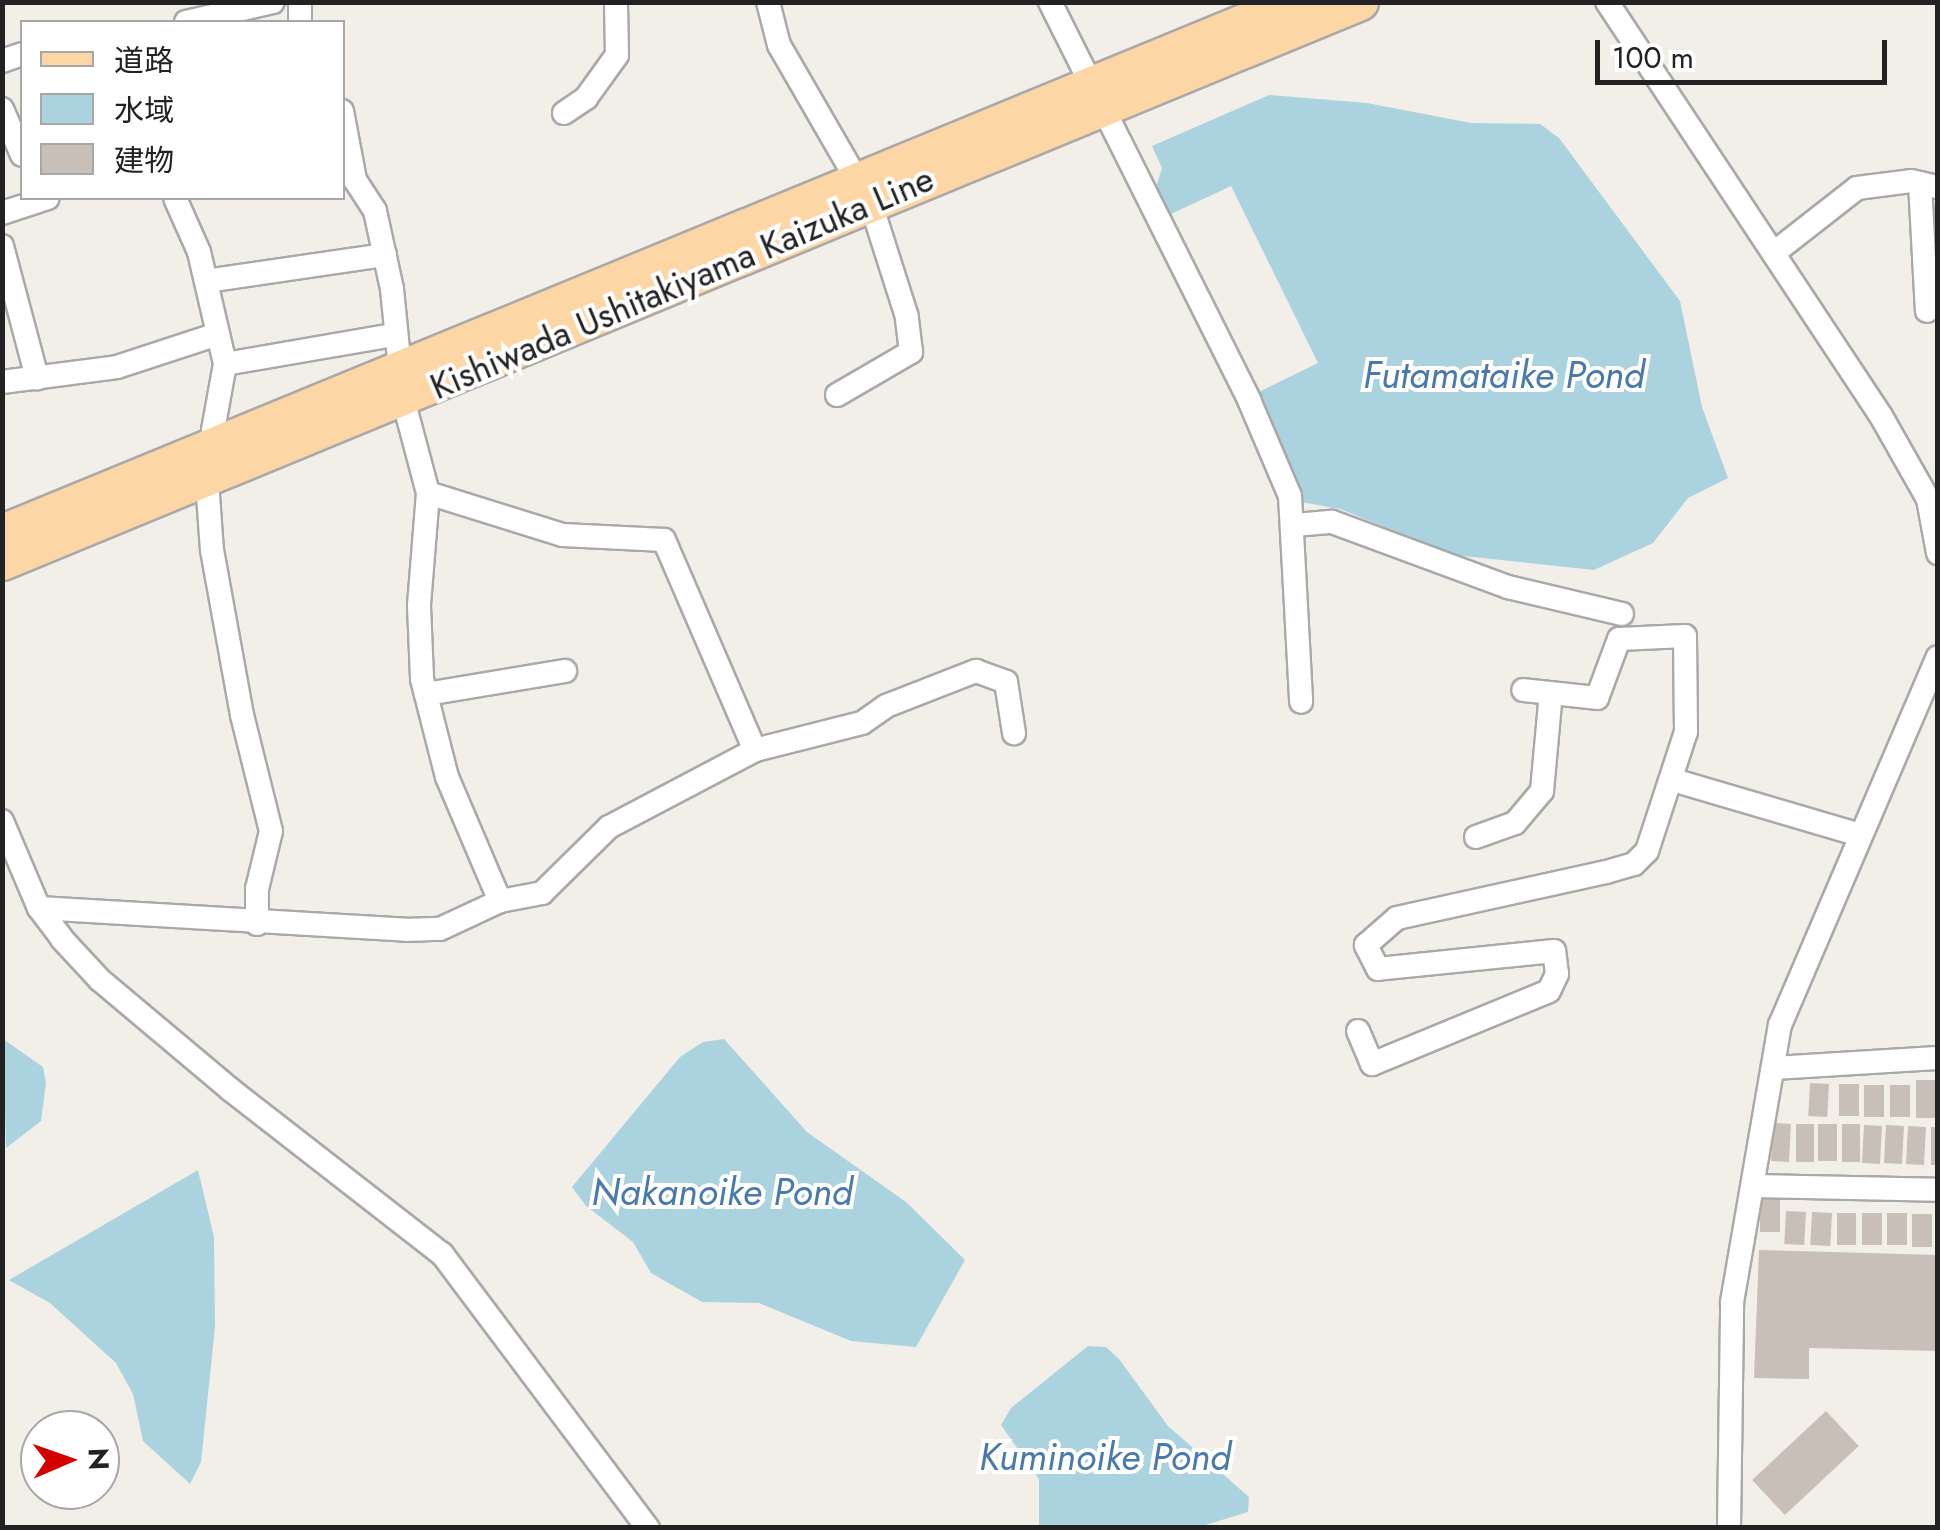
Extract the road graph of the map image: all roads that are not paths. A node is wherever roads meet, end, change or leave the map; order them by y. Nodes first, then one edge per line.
1 (273, 2) edge
2 (616, 2) edge
3 (768, 2) edge
4 (1050, 2) edge
5 (1291, 2) edge
6 (1360, 2) edge
7 (1607, 2) edge
8 (195, 20) edge
9 (1096, 96) junction
10 (2, 109) edge
11 (564, 113) dead end
12 (345, 127) edge
13 (20, 150) edge
14 (1929, 185) edge
15 (865, 193) junction
16 (38, 200) edge
17 (176, 200) edge
18 (2, 213) edge
19 (2, 246) edge
20 (1774, 252) junction
21 (385, 255) junction
22 (206, 282) junction
23 (1926, 311) dead end
24 (218, 334) junction
25 (225, 364) junction
26 (398, 368) junction
27 (37, 378) junction
28 (2, 382) edge
29 (838, 395) dead end
30 (217, 447) junction
31 (206, 481) junction
32 (428, 492) junction
33 (1294, 525) junction
34 (2, 532) edge
35 (1938, 553) edge
36 (2, 562) edge
37 (1622, 614) dead end
38 (1938, 657) edge
39 (566, 671) dead end
40 (1523, 690) dead end
41 (1552, 693) junction
42 (426, 694) junction
43 (1302, 702) dead end
44 (1014, 734) dead end
45 (755, 750) junction
46 (1674, 780) junction
47 (2, 821) edge
48 (1860, 835) junction
49 (1476, 837) dead end
50 (500, 901) junction
51 (39, 908) junction
52 (257, 924) junction
53 (1358, 1032) dead end
54 (1938, 1058) edge
55 (1773, 1068) junction
56 (1753, 1186) junction
57 (1938, 1190) edge
58 (648, 1528) edge
59 (1729, 1528) edge

1 - 8 street
2 - 11 street
3 - 15 street
4 - 9 street
5 - 9 main road, Kishiwada Ushitakiyama Kaizuka Line
6 - 9 main road, Kishiwada Ushitakiyama Kaizuka Line
7 - 20 street
9 - 15 main road, Kishiwada Ushitakiyama Kaizuka Line
9 - 33 street
10 - 13 street
12 - 21 street
14 - 20 street
14 - 23 street
15 - 26 main road, Kishiwada Ushitakiyama Kaizuka Line
15 - 29 street
16 - 18 street
17 - 22 street
19 - 27 street
20 - 35 street
21 - 22 street
21 - 26 street
22 - 24 street
24 - 25 street
24 - 27 street
25 - 26 street
25 - 30 street
26 - 30 main road, Kishiwada Ushitakiyama Kaizuka Line
26 - 31 main road, Kishiwada Ushitakiyama Kaizuka Line
26 - 32 street
27 - 28 street
30 - 34 main road, Kishiwada Ushitakiyama Kaizuka Line
31 - 36 main road, Kishiwada Ushitakiyama Kaizuka Line
31 - 52 street
32 - 42 street
32 - 45 street
33 - 37 street
33 - 43 street
38 - 48 street
39 - 42 street
40 - 41 street
41 - 46 street
41 - 49 street
42 - 50 street
44 - 45 street
45 - 50 street
46 - 48 street
46 - 53 street
47 - 51 street
48 - 55 street
50 - 52 street
51 - 52 street
51 - 58 street
54 - 55 street
55 - 56 street
56 - 57 street
56 - 59 street

